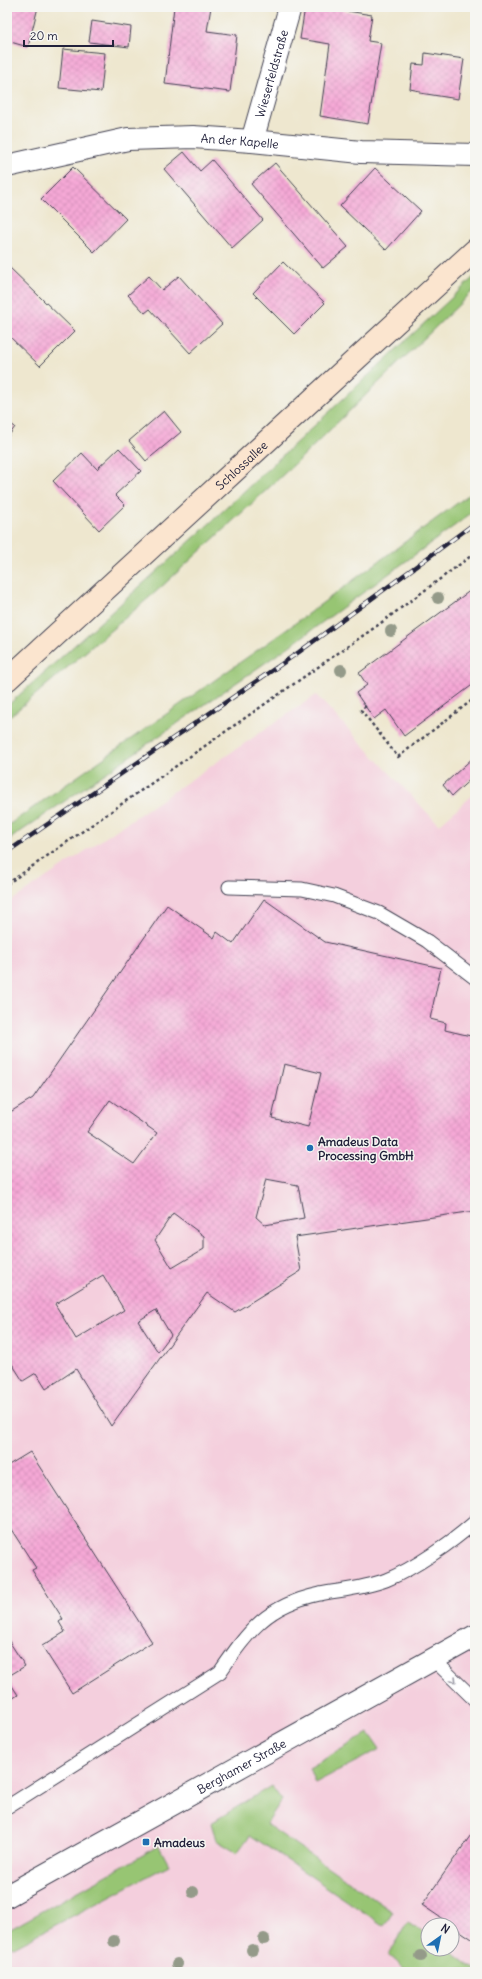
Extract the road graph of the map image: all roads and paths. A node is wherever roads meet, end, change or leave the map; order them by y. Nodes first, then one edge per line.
1 (290, 7) edge
2 (252, 140) junction
3 (475, 155) edge
4 (7, 166) edge
5 (475, 250) edge
6 (475, 553) edge
7 (7, 680) edge
8 (475, 698) edge
9 (366, 706) dead end
10 (7, 884) edge
11 (230, 887) dead end
12 (475, 978) edge
13 (475, 1522) edge
14 (475, 1636) edge
15 (433, 1659) junction
16 (475, 1700) edge
17 (7, 1807) edge
18 (7, 1896) edge

1 - 2 street, Wieserfeldstraße
2 - 3 street, An der Kapelle
2 - 4 street, An der Kapelle
5 - 7 main road, Schlossallee
6 - 10 path
8 - 9 path
11 - 12 lane
13 - 17 lane
14 - 15 street, Berghamer Straße
15 -> 16 lane
15 - 18 street, Berghamer Straße

